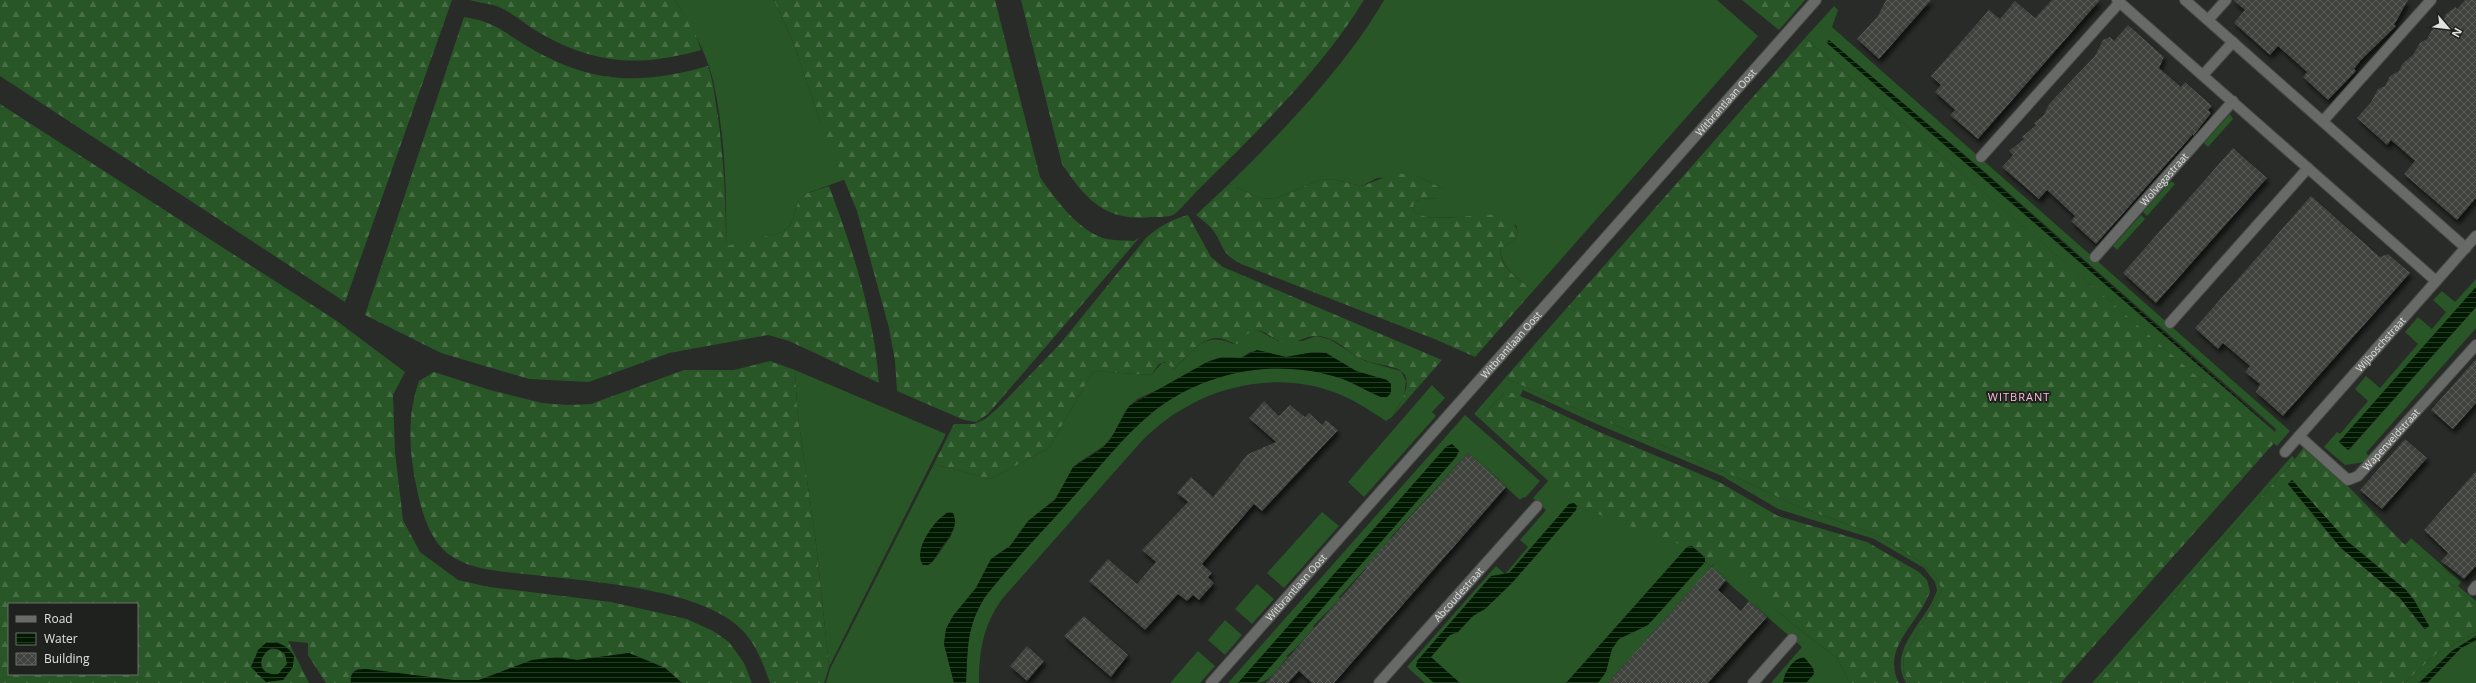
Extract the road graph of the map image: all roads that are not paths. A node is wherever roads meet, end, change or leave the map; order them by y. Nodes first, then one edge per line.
1 (2185, 0) edge
2 (2226, 0) edge
3 (2431, 0) edge
4 (2119, 1) edge
5 (1813, 3) edge
6 (2208, 20) junction
7 (2233, 42) junction
8 (2203, 75) junction
9 (2233, 101) junction
10 (2323, 121) junction
11 (1981, 157) dead end
12 (2308, 168) junction
13 (2476, 236) edge
14 (2466, 248) junction
15 (2095, 257) dead end
16 (2436, 281) junction
17 (2170, 323) dead end
18 (2476, 345) edge
19 (2299, 436) junction
20 (2285, 452) dead end
21 (1537, 506) dead end
22 (1792, 640) dead end
23 (1211, 683) edge
24 (1379, 683) edge
25 (1753, 683) edge

1 - 6 street
2 - 6 street
3 - 10 street
4 - 8 street
4 - 11 street
5 - 23 street, Witbrantlaan Oost
6 - 7 street
7 - 8 street
7 - 10 street
8 - 9 street
9 - 12 street
9 - 15 street, Wolvegastraat
10 - 14 street
12 - 16 street
12 - 17 street
13 - 14 street, Wijboschstraat
14 - 16 street, Wijboschstraat
16 - 19 street, Wijboschstraat
18 - 19 street, Wapenveldstraat
19 - 20 street, Wijboschstraat
21 - 24 street, Abcoudestraat
22 - 25 street

